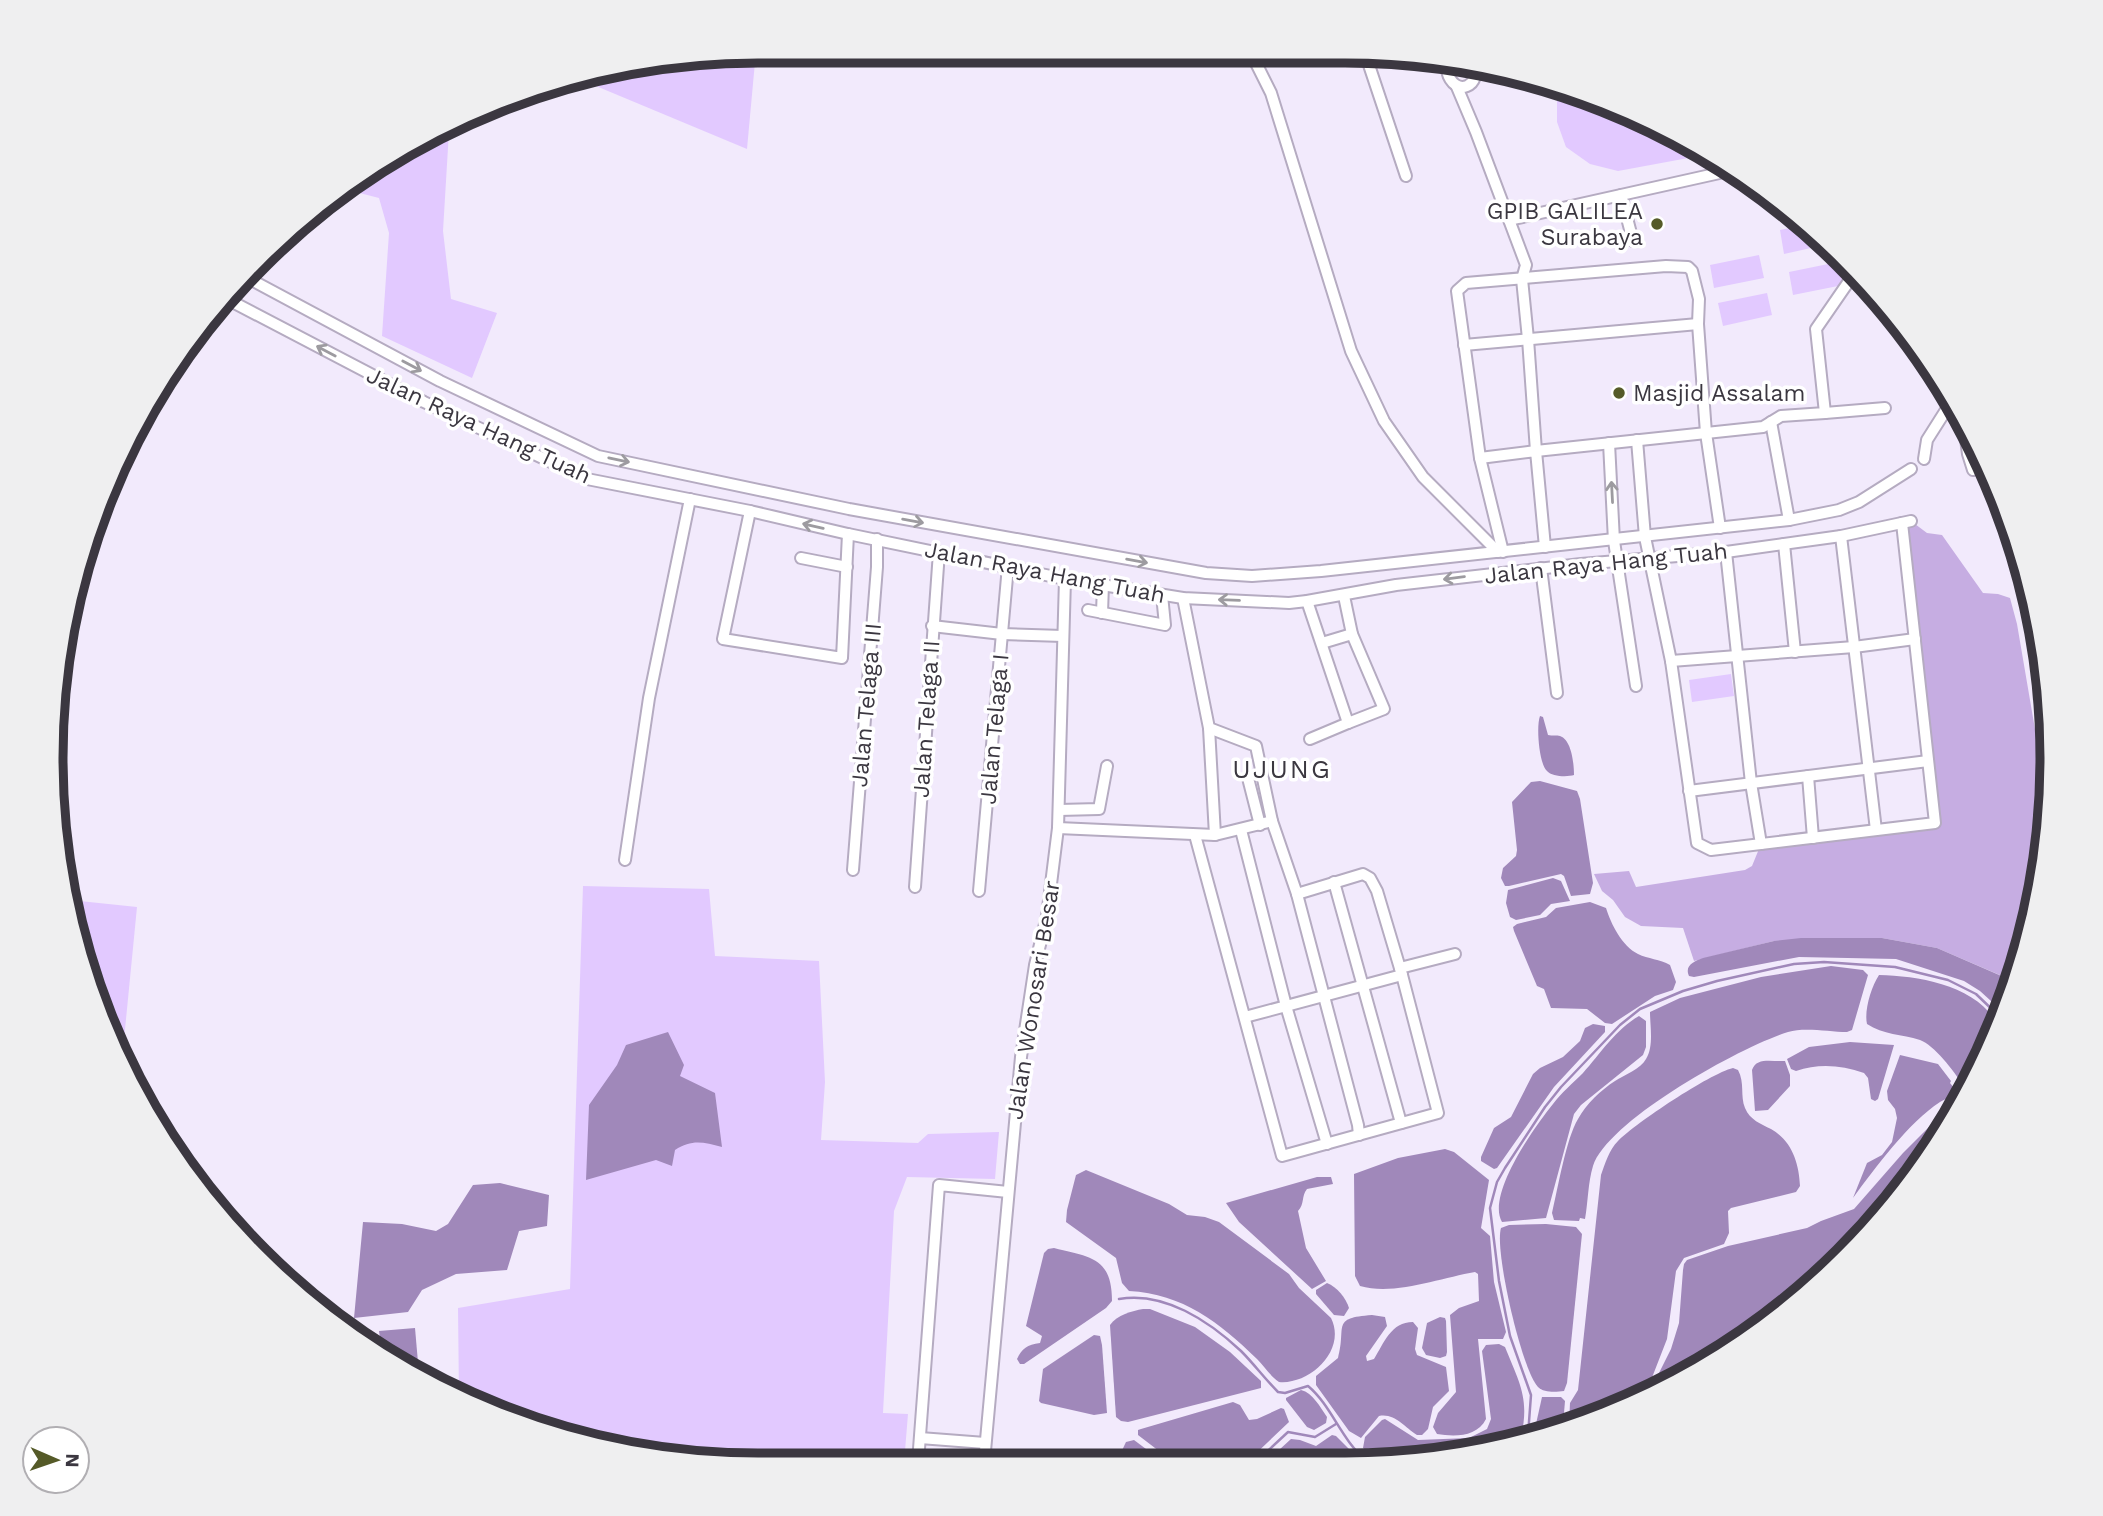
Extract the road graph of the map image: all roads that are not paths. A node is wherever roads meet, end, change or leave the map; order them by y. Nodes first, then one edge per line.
1 (1256, 63) edge
2 (1369, 64) edge
3 (1447, 71) edge
4 (1476, 75) edge
5 (1457, 87) junction
6 (1720, 173) edge
7 (1406, 176) dead end
8 (1621, 195) junction
9 (1509, 220) junction
10 (1633, 242) dead end
11 (1522, 279) junction
12 (253, 281) edge
13 (1849, 281) edge
14 (233, 302) edge
15 (1699, 324) junction
16 (1528, 339) junction
17 (1464, 345) junction
18 (1885, 408) dead end
19 (1946, 410) edge
20 (1825, 413) junction
21 (1772, 422) junction
22 (1706, 433) junction
23 (1637, 440) junction
24 (1609, 443) junction
25 (1967, 450) edge
26 (1536, 451) junction
27 (1480, 458) junction
28 (1924, 459) dead end
29 (1911, 469) dead end
30 (1973, 470) dead end
31 (690, 499) junction
32 (750, 511) junction
33 (1789, 520) junction
34 (1720, 528) junction
35 (848, 534) junction
36 (1841, 536) junction
37 (1645, 537) junction
38 (877, 539) junction
39 (1614, 541) junction
40 (1784, 544) junction
41 (1545, 547) junction
42 (939, 552) junction
43 (1501, 552) junction
44 (1726, 552) junction
45 (801, 558) dead end
46 (1648, 558) junction
47 (1617, 561) junction
48 (1008, 566) junction
49 (848, 567) junction
50 (1541, 568) junction
51 (1065, 579) junction
52 (1103, 584) junction
53 (1161, 595) junction
54 (1345, 596) junction
55 (1183, 598) junction
56 (1307, 601) junction
57 (1088, 610) dead end
58 (1102, 613) junction
59 (932, 626) junction
60 (1002, 634) junction
61 (1352, 634) junction
62 (1063, 636) junction
63 (1915, 639) junction
64 (1322, 643) junction
65 (1854, 647) junction
66 (1796, 652) junction
67 (1737, 656) junction
68 (1671, 661) junction
69 (1636, 686) dead end
70 (1557, 693) dead end
71 (1348, 723) junction
72 (1209, 728) junction
73 (1310, 739) dead end
74 (1928, 761) junction
75 (1107, 766) dead end
76 (1868, 768) junction
77 (1808, 776) junction
78 (1248, 778) dead end
79 (1751, 783) junction
80 (1689, 791) junction
81 (1059, 810) junction
82 (1272, 821) junction
83 (1260, 825) junction
84 (1058, 828) junction
85 (1241, 830) junction
86 (1875, 830) junction
87 (1195, 835) junction
88 (1215, 835) junction
89 (1813, 838) junction
90 (1761, 844) junction
91 (625, 860) dead end
92 (853, 870) dead end
93 (1334, 882) junction
94 (915, 887) dead end
95 (979, 891) dead end
96 (1297, 894) junction
97 (1455, 954) dead end
98 (1401, 972) junction
99 (1363, 986) junction
100 (1324, 995) junction
101 (1286, 1006) junction
102 (1245, 1017) junction
103 (1401, 1123) junction
104 (1359, 1135) junction
105 (1327, 1144) junction
106 (1008, 1192) junction
107 (920, 1438) junction
108 (985, 1443) junction
109 (919, 1453) edge
110 (984, 1453) edge

1 - 43 street
2 - 7 street
3 - 5 street
4 - 5 street
5 - 9 street
6 - 8 street
8 - 9 street
8 - 10 street
9 - 11 street
11 - 15 street
11 - 16 street
11 - 17 street
12 -> 43 street, Jalan Raya Hang Tuah
13 - 20 street
31 -> 14 street, Jalan Raya Hang Tuah
15 - 16 street
15 - 22 street
16 - 17 street
16 - 26 street
17 - 27 street
18 - 20 street
19 - 28 street
20 - 21 street
21 - 22 street
21 - 33 street
22 - 23 street
22 - 34 street
23 - 24 street
23 - 37 street
24 - 26 street
39 -> 24 street
25 - 30 street
26 - 27 street
26 - 41 street
27 - 43 street
29 - 33 street, Jalan Raya Hang Tuah
31 - 32 street, Jalan Raya Hang Tuah
31 - 91 street
35 -> 32 street, Jalan Raya Hang Tuah
32 - 49 street
33 - 34 street, Jalan Raya Hang Tuah
34 - 37 street, Jalan Raya Hang Tuah
35 - 38 street, Jalan Raya Hang Tuah
35 - 49 street
36 - 40 street, Jalan Raya Hang Tuah
36 - 63 street, Jalan Raya Hang Tuah
36 - 65 street
37 - 39 street, Jalan Raya Hang Tuah
37 - 46 street
38 - 42 street, Jalan Raya Hang Tuah
38 - 92 street, Jalan Telaga III
39 - 41 street, Jalan Raya Hang Tuah
39 - 47 street
40 - 44 street, Jalan Raya Hang Tuah
40 - 66 street
41 - 43 street, Jalan Raya Hang Tuah
42 - 48 street, Jalan Raya Hang Tuah
42 - 59 street, Jalan Telaga II
44 - 46 street, Jalan Raya Hang Tuah
44 - 67 street
45 - 49 street
46 - 47 street, Jalan Raya Hang Tuah
46 - 68 street
47 - 50 street, Jalan Raya Hang Tuah
47 - 69 street
48 - 51 street, Jalan Raya Hang Tuah
48 - 60 street, Jalan Telaga I
50 -> 54 street, Jalan Raya Hang Tuah
50 - 70 street
51 - 52 street, Jalan Raya Hang Tuah
51 - 62 street, Jalan Wonosari Besar
52 - 53 street, Jalan Raya Hang Tuah
52 - 58 street
53 - 55 street, Jalan Raya Hang Tuah
53 - 58 street
54 - 56 street, Jalan Raya Hang Tuah
54 - 61 street
56 -> 55 street, Jalan Raya Hang Tuah
55 - 72 street
56 - 64 street
57 - 58 street
59 - 60 street
59 - 94 street, Jalan Telaga II
60 - 62 street
60 - 95 street, Jalan Telaga I
61 - 64 street
61 - 71 street
62 - 81 street, Jalan Wonosari Besar
63 - 65 street
63 - 74 street
64 - 71 street
65 - 66 street
65 - 76 street
66 - 67 street
67 - 68 street
67 - 79 street
68 - 80 street
71 - 73 street
72 - 82 street
72 - 88 street
74 - 76 street
74 - 86 street
75 - 81 street
76 - 77 street
76 - 86 street
77 - 79 street
77 - 89 street
78 - 83 street
79 - 80 street
79 - 90 street
80 - 90 street
81 - 84 street, Jalan Wonosari Besar
82 - 83 street
82 - 96 street
83 - 85 street
84 - 87 street
84 - 106 street, Jalan Wonosari Besar
85 - 88 street
85 - 101 street
86 - 89 street
87 - 88 street
87 - 102 street
89 - 90 street
93 - 96 street
93 - 98 street
93 - 99 street
96 - 100 street
97 - 98 street
98 - 99 street
98 - 103 street
99 - 100 street
99 - 103 street
100 - 101 street
100 - 104 street
101 - 102 street
101 - 105 street
102 - 105 street
103 - 104 street
104 - 105 street
106 - 107 street
106 - 108 street, Jalan Wonosari Besar
107 - 108 street
107 - 109 street
108 - 110 street, Jalan Wonosari Besar

